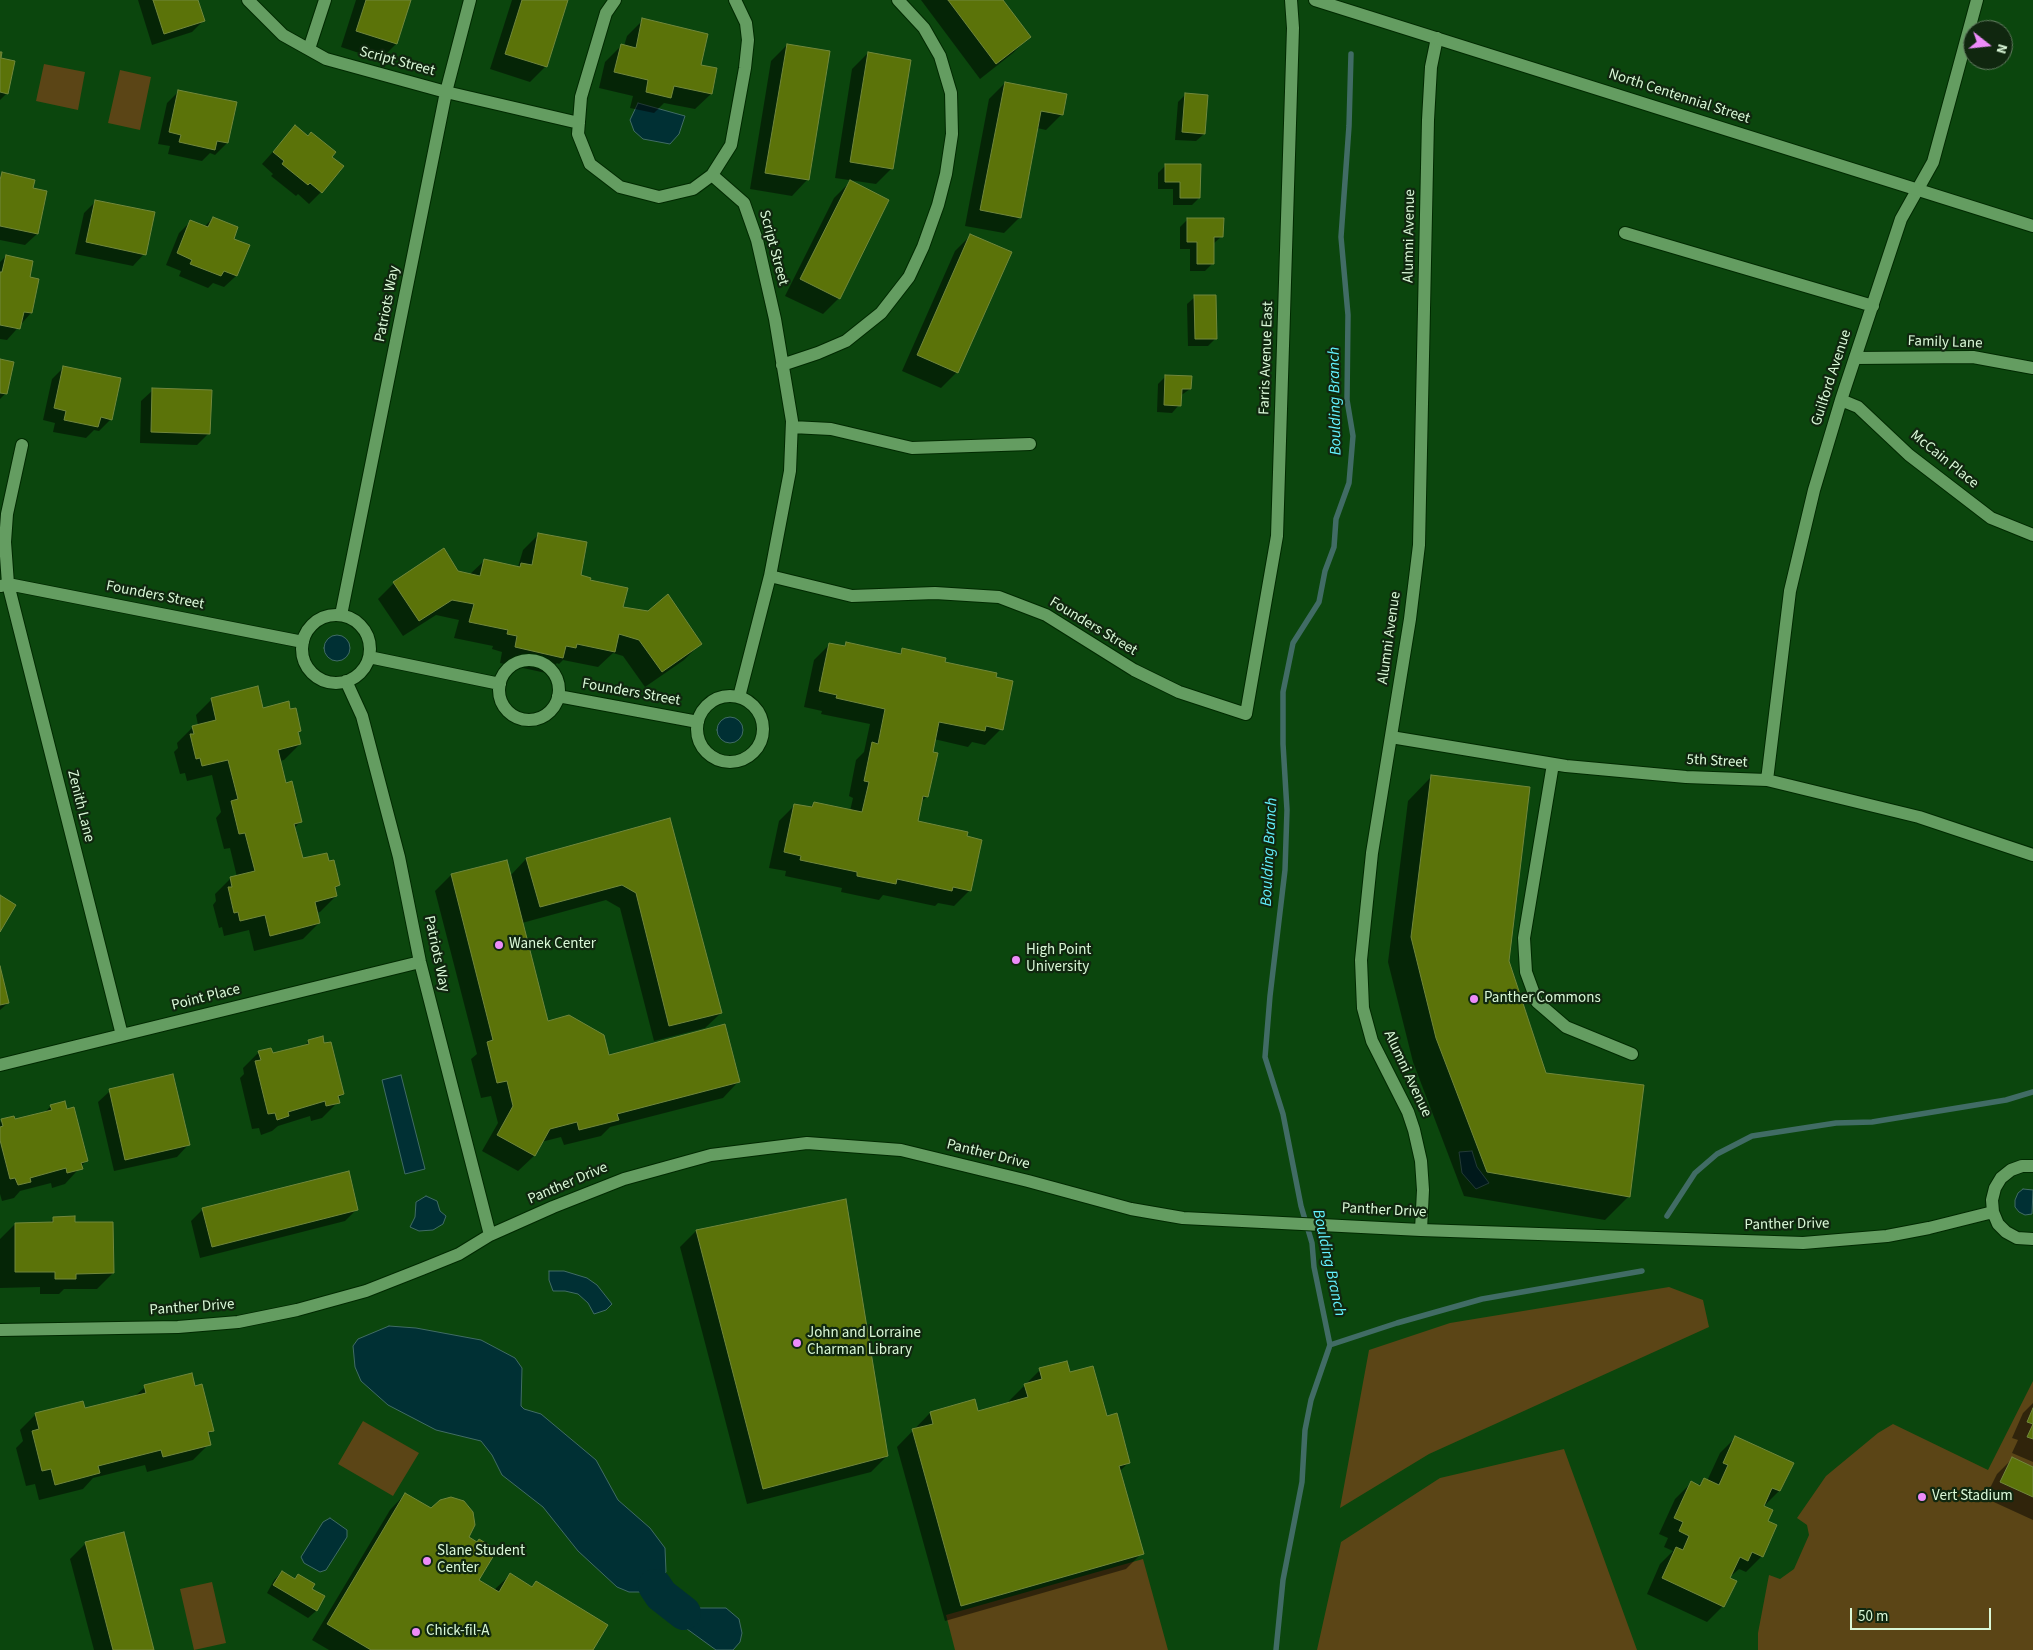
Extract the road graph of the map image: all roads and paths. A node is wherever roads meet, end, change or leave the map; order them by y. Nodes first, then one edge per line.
1 (248, 0) edge
2 (324, 0) edge
3 (470, 0) edge
4 (615, 0) edge
5 (735, 0) edge
6 (898, 0) edge
7 (1292, 0) edge
8 (1315, 0) edge
9 (1977, 0) edge
10 (1438, 38) junction
11 (309, 49) junction
12 (446, 92) junction
13 (579, 123) junction
14 (712, 175) junction
15 (1918, 190) junction
16 (2033, 226) edge
17 (1625, 233) dead end
18 (1873, 306) junction
19 (1856, 358) junction
20 (782, 365) junction
21 (2033, 368) edge
22 (1841, 400) junction
23 (792, 427) junction
24 (1030, 444) dead end
25 (22, 445) dead end
26 (2033, 535) edge
27 (770, 576) junction
28 (4, 585) edge
29 (342, 615) junction
30 (303, 642) junction
31 (369, 657) junction
32 (346, 681) junction
33 (500, 684) junction
34 (558, 696) junction
35 (739, 697) junction
36 (1246, 714) joint
37 (698, 722) junction
38 (1391, 737) junction
39 (1553, 764) junction
40 (1768, 780) junction
41 (2033, 856) edge
42 (420, 962) junction
43 (122, 1035) junction
44 (1632, 1054) dead end
45 (0, 1065) edge
46 (2033, 1166) edge
47 (1993, 1212) junction
48 (1421, 1230) junction
49 (490, 1235) junction
50 (2033, 1239) edge
51 (0, 1330) edge

1 - 11 street, Script Street
2 - 11 street
3 - 12 street, Patriots Way
4 - 13 street
5 - 14 street
6 - 20 street
7 - 36 street, Farris Avenue East
8 - 10 street, North Centennial Street
9 - 15 street, Guilford Avenue
10 - 15 street, North Centennial Street
10 - 38 street, Alumni Avenue
11 - 12 street, Script Street
12 - 13 street, Script Street
12 - 29 street, Patriots Way
13 - 14 street
14 - 20 street, Script Street
15 - 16 street, North Centennial Street
15 - 18 street, Guilford Avenue
17 - 18 street
18 - 19 street, Guilford Avenue
19 - 21 street, Family Lane
19 - 22 street, Guilford Avenue
20 - 23 street, Script Street
22 - 26 street, McCain Place
22 - 40 street, Guilford Avenue
23 - 24 street
23 - 27 street, Script Street
25 - 28 street, Zenith Lane
27 - 35 street, Script Street
27 - 36 street, Founders Street
28 - 30 street, Founders Street
28 - 43 street, Zenith Lane
29 - 30 street
29 - 31 street
30 - 32 street
31 - 32 street
31 - 33 street
32 - 42 street, Patriots Way
33 - 34 street, Founders Street
33 - 34 street, Founders Street
34 - 37 street, Founders Street
35 - 37 street
35 - 37 street
38 - 39 street, 5th Street
38 - 48 street, Alumni Avenue
39 - 40 street, 5th Street
39 - 44 street
40 - 41 street, 5th Street
42 - 43 street, Point Place
42 - 49 street, Patriots Way
43 - 45 street, Point Place
46 - 47 street
47 - 48 street, Panther Drive
47 - 50 street
48 - 49 street, Panther Drive
49 - 51 street, Panther Drive

